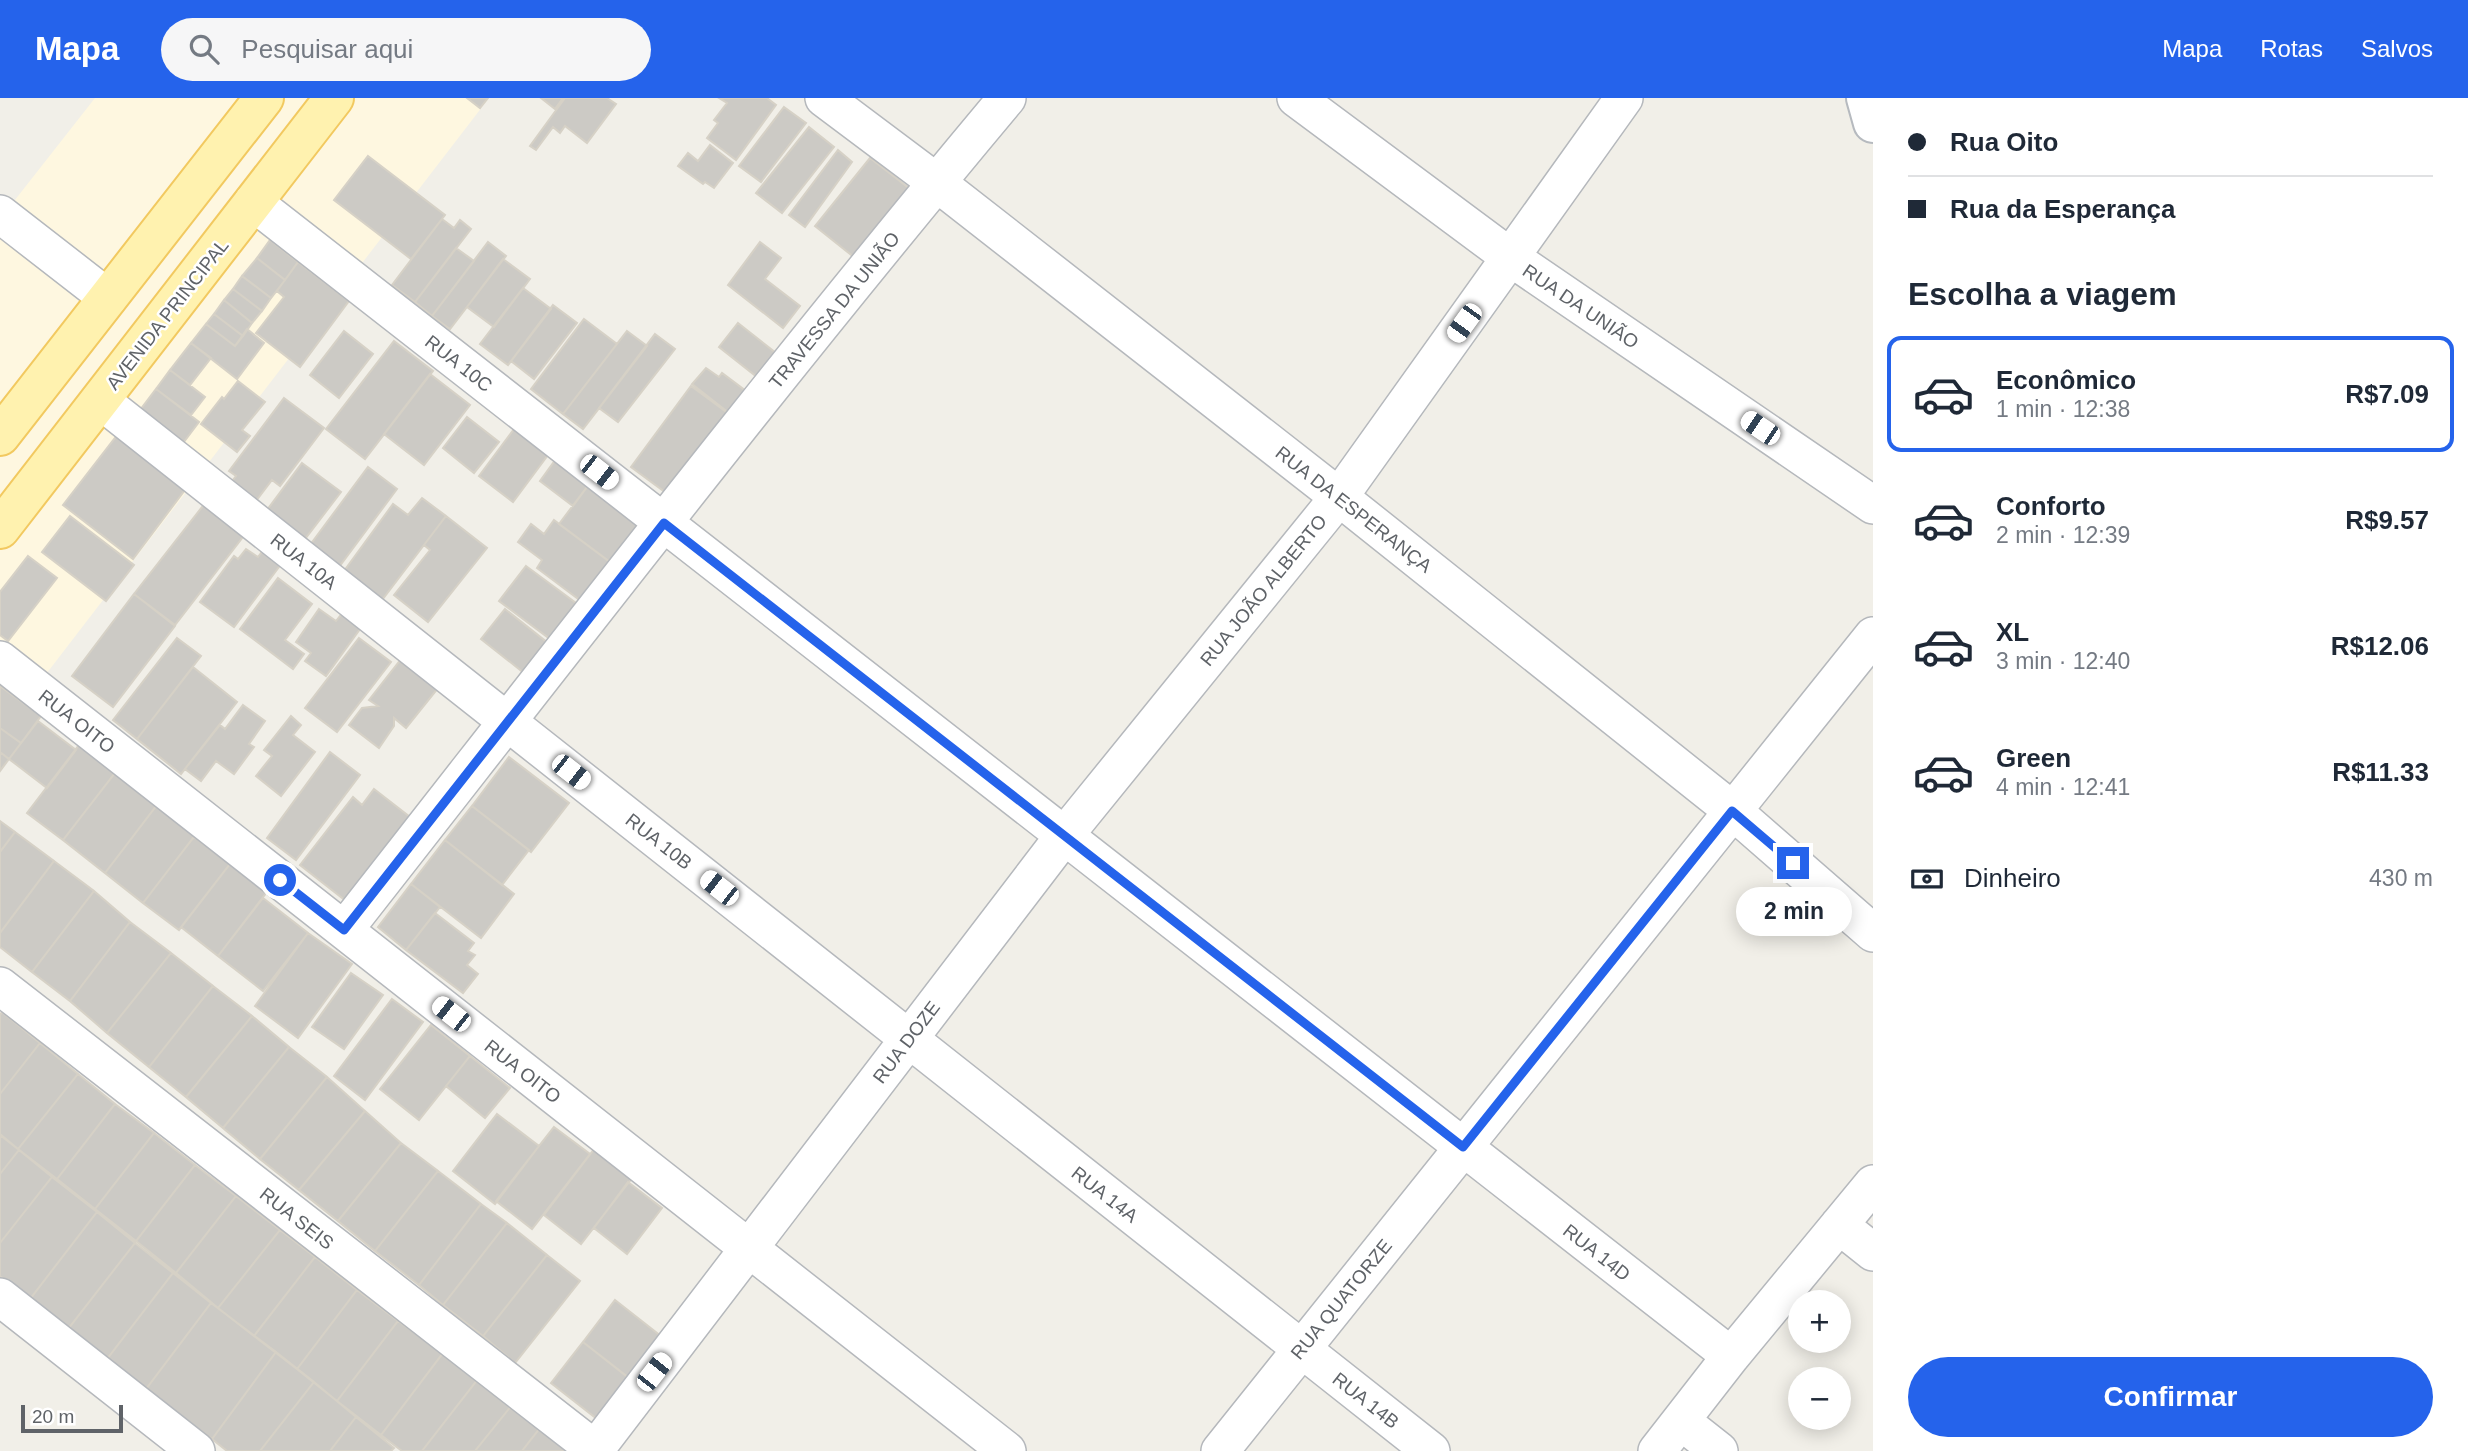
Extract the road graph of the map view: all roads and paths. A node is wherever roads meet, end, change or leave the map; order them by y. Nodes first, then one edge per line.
1 (264, 98) edge
2 (334, 98) edge
3 (824, 98) edge
4 (1007, 98) edge
5 (1296, 98) edge
6 (1624, 98) edge
7 (1866, 98) edge
8 (1873, 123) edge
9 (936, 182) junction
10 (253, 202) junction
11 (0, 214) edge
12 (1510, 257) junction
13 (108, 298) junction
14 (100, 400) junction
15 (0, 436) edge
16 (1339, 497) junction
17 (1873, 505) edge
18 (664, 523) junction
19 (0, 529) edge
20 (1873, 636) edge
21 (0, 660) edge
22 (508, 722) junction
23 (1732, 811) junction
24 (1064, 836) junction
25 (344, 930) junction
26 (1873, 933) edge
27 (0, 986) edge
28 (909, 1039) junction
29 (1463, 1147) junction
30 (1873, 1184) edge
31 (1839, 1225) junction
32 (749, 1248) junction
33 (1873, 1252) edge
34 (0, 1297) edge
35 (1301, 1349) junction
36 (1731, 1356) junction
37 (1681, 1421) junction
38 (595, 1450) edge
39 (196, 1451) edge
40 (1007, 1451) edge
41 (1220, 1451) edge
42 (1431, 1451) edge
43 (1657, 1451) edge
44 (1719, 1451) edge

1 - 13 main road
2 - 10 main road, AVENIDA PRINCIPAL
3 - 9 street, RUA DA ESPERANÇA
4 - 9 street, TRAVESSA DA UNIÃO
5 - 12 street, RUA DA UNIÃO
6 - 12 street, RUA JOÃO ALBERTO
7 - 8 street
9 - 16 street, RUA DA ESPERANÇA
9 - 18 street, TRAVESSA DA UNIÃO
10 - 14 main road, AVENIDA PRINCIPAL
10 - 18 street, RUA 10C
11 - 13 street
12 - 16 street, RUA JOÃO ALBERTO
12 - 17 street, RUA DA UNIÃO
13 - 15 main road
14 - 19 main road, AVENIDA PRINCIPAL
14 - 22 street, RUA 10A
16 - 23 street, RUA DA ESPERANÇA
16 - 24 street, RUA JOÃO ALBERTO
18 - 22 street, TRAVESSA DA UNIÃO
18 - 24 street, RUA 10C
20 - 23 street, RUA QUATORZE
21 - 25 street, RUA OITO
22 - 25 street, TRAVESSA DA UNIÃO
22 - 28 street, RUA 10B
23 - 26 street, RUA DA ESPERANÇA
23 - 29 street, RUA QUATORZE
24 - 28 street, RUA DOZE
24 - 29 street, RUA 14D
25 - 32 street, RUA OITO
27 - 38 street, RUA SEIS
28 - 32 street, RUA DOZE
28 - 35 street, RUA 14A
29 - 35 street, RUA QUATORZE
29 - 36 street, RUA 14D
30 - 31 street
31 - 33 street
31 - 36 street
32 - 38 street, RUA SEIS
32 - 40 street, RUA OITO
34 - 39 street
35 - 41 street, RUA QUATORZE
35 - 42 street, RUA 14B
36 - 37 street
37 - 43 street
37 - 44 street

